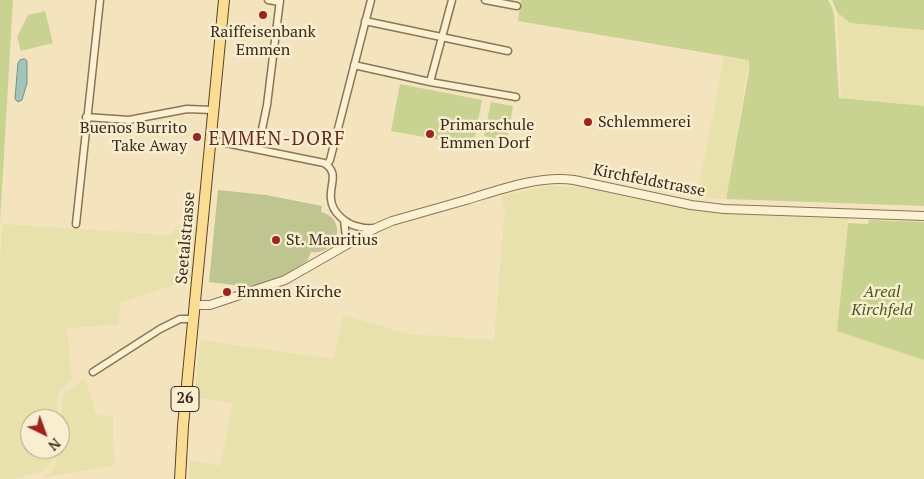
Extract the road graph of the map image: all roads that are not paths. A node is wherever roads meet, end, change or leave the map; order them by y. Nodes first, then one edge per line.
1 (100, 0) edge
2 (224, 0) edge
3 (268, 0) edge
4 (371, 0) edge
5 (452, 0) edge
6 (485, 0) edge
7 (280, 1) edge
8 (517, 6) dead end
9 (365, 21) junction
10 (442, 38) junction
11 (508, 51) dead end
12 (354, 65) junction
13 (430, 82) junction
14 (516, 97) dead end
15 (213, 110) junction
16 (86, 117) junction
17 (211, 140) junction
18 (258, 149) junction
19 (327, 165) junction
20 (924, 216) edge
21 (344, 220) junction
22 (76, 224) dead end
23 (376, 228) junction
24 (344, 246) junction
25 (195, 305) junction
26 (193, 319) junction
27 (93, 372) dead end
28 (180, 479) edge

1 - 16 street
2 - 15 main road, Seetalstrasse / 26
3 - 7 street
4 - 9 street
5 - 10 street
6 - 8 street
7 - 18 street
9 - 10 street
9 - 12 street
10 - 11 street
10 - 13 street
12 - 13 street
12 - 19 street
13 - 14 street
15 - 16 street
15 - 17 main road, Seetalstrasse / 26
16 - 22 street
17 - 18 street
17 - 25 main road, Seetalstrasse / 26
18 - 19 street
19 - 21 street
20 - 23 street, Kirchfeldstrasse
21 - 23 street
21 - 24 street
23 - 24 street, Kirchfeldstrasse
24 - 25 street, Kirchfeldstrasse
25 - 26 main road, Seetalstrasse / 26
26 - 27 street
26 - 28 main road, Seetalstrasse / 26

